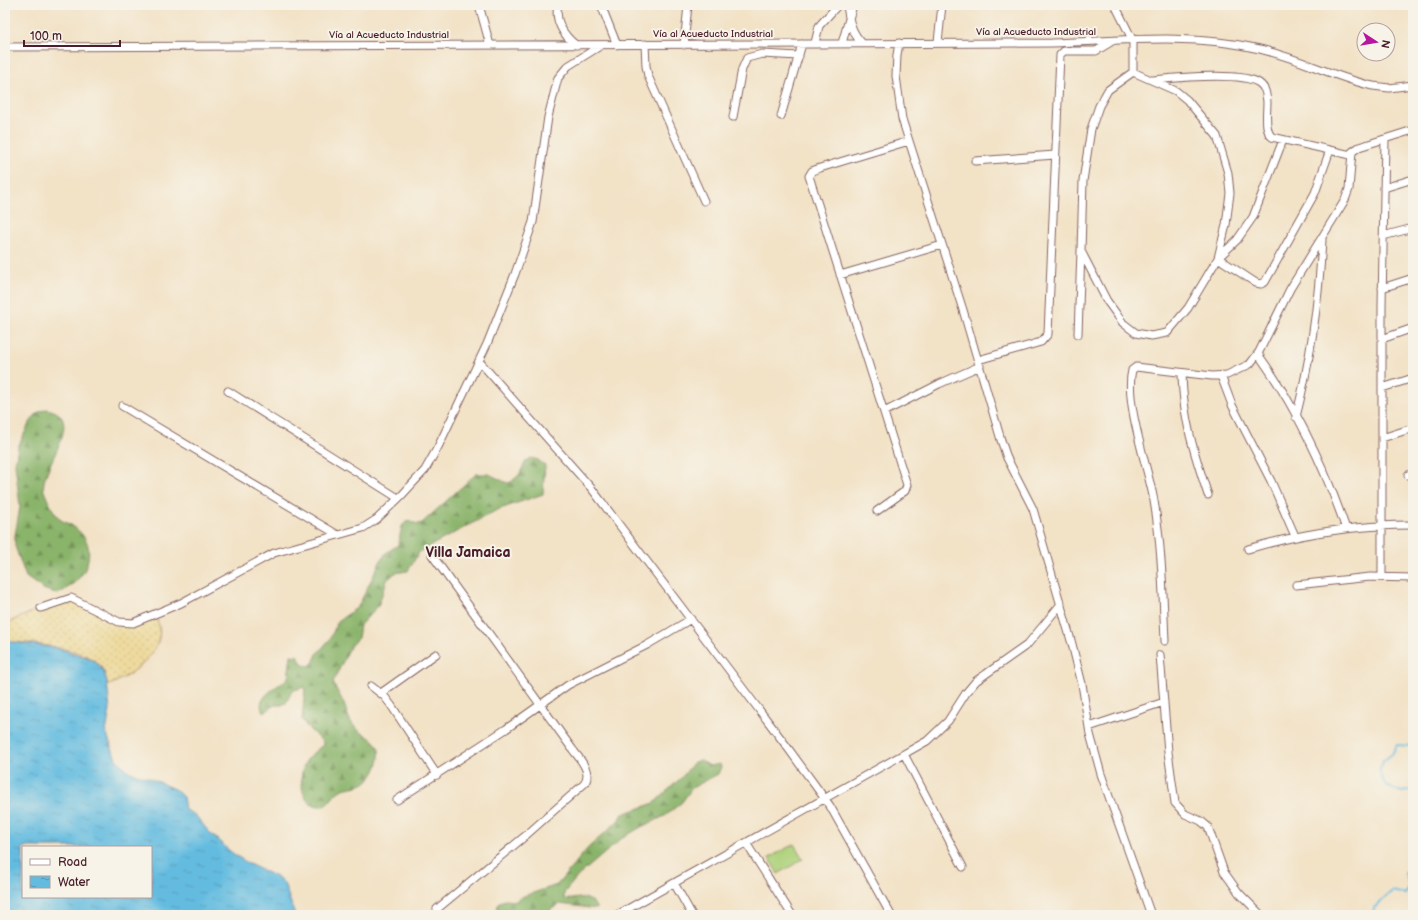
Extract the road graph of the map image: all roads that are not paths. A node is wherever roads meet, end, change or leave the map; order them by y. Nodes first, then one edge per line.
1 (479, 5) edge
2 (558, 5) edge
3 (601, 5) edge
4 (688, 5) edge
5 (838, 5) edge
6 (847, 5) edge
7 (853, 5) edge
8 (942, 5) edge
9 (1115, 5) edge
10 (849, 16) junction
11 (1133, 41) junction
12 (938, 42) junction
13 (1112, 42) junction
14 (815, 43) junction
15 (842, 43) junction
16 (862, 43) junction
17 (899, 43) junction
18 (645, 44) junction
19 (802, 44) junction
20 (490, 45) junction
21 (576, 45) junction
22 (602, 45) junction
23 (617, 45) junction
24 (684, 45) junction
25 (5, 47) edge
26 (799, 56) junction
27 (1133, 72) junction
28 (1149, 80) junction
29 (1413, 85) edge
30 (781, 116) dead end
31 (733, 118) dead end
32 (1413, 130) edge
33 (1385, 139) junction
34 (1283, 140) junction
35 (909, 141) junction
36 (1330, 150) junction
37 (1055, 155) junction
38 (1351, 155) junction
39 (975, 161) dead end
40 (1413, 179) edge
41 (1384, 188) junction
42 (704, 201) dead end
43 (1413, 228) edge
44 (1383, 236) junction
45 (1322, 239) junction
46 (942, 245) junction
47 (1081, 251) junction
48 (1218, 258) junction
49 (840, 275) junction
50 (1413, 278) edge
51 (1382, 288) junction
52 (1413, 328) edge
53 (1078, 334) dead end
54 (1382, 339) junction
55 (1258, 354) junction
56 (479, 361) junction
57 (979, 363) junction
58 (1182, 374) junction
59 (1221, 376) junction
60 (1413, 378) edge
61 (1382, 388) junction
62 (228, 391) dead end
63 (122, 406) dead end
64 (884, 412) junction
65 (1296, 417) junction
66 (1413, 428) edge
67 (1382, 438) junction
68 (1208, 495) dead end
69 (398, 498) junction
70 (877, 511) dead end
71 (1381, 525) junction
72 (1413, 525) edge
73 (1346, 529) junction
74 (338, 534) junction
75 (1295, 536) junction
76 (1248, 549) dead end
77 (432, 555) dead end
78 (1382, 577) junction
79 (1413, 578) edge
80 (1296, 585) dead end
81 (1061, 604) junction
82 (42, 608) dead end
83 (691, 619) junction
84 (1165, 641) dead end
85 (436, 654) dead end
86 (1160, 655) dead end
87 (371, 686) dead end
88 (381, 693) junction
89 (1164, 702) junction
90 (540, 704) junction
91 (1089, 727) junction
92 (904, 754) junction
93 (437, 775) junction
94 (824, 798) junction
95 (397, 800) dead end
96 (746, 843) junction
97 (963, 867) dead end
98 (674, 883) junction
99 (437, 909) dead end
100 (617, 915) edge
101 (692, 915) edge
102 (792, 915) edge
103 (891, 915) edge
104 (1151, 915) edge
105 (1261, 915) edge

1 - 20 street
2 - 21 street
3 - 23 street
4 - 24 street
5 - 14 street
6 - 10 street
7 - 10 street
8 - 12 street
9 - 11 street
10 - 15 street
10 - 16 street
11 - 13 street, Vía al Acueducto Industrial
11 - 27 street
11 - 29 street, Vía al Acueducto Industrial
12 - 13 street, Vía al Acueducto Industrial
12 - 17 street, Vía al Acueducto Industrial
13 - 37 street
14 - 15 street, Vía al Acueducto Industrial
14 - 19 street, Vía al Acueducto Industrial
15 - 16 street, Vía al Acueducto Industrial
16 - 17 street, Vía al Acueducto Industrial
17 - 35 street
18 - 23 street, Vía al Acueducto Industrial
18 - 24 street, Vía al Acueducto Industrial
18 - 42 street
19 - 24 street, Vía al Acueducto Industrial
19 - 26 street
20 - 21 street, Vía al Acueducto Industrial
20 - 25 street, Vía al Acueducto Industrial
21 - 22 street, Vía al Acueducto Industrial
22 - 23 street, Vía al Acueducto Industrial
22 - 56 street
26 - 30 street
26 - 31 street
27 - 28 street
27 - 47 street
28 - 34 street
28 - 48 street
32 - 33 street
33 - 38 street
33 - 41 street
34 - 36 street
34 - 48 street
35 - 46 street
35 - 49 street
36 - 38 street
36 - 48 street
37 - 39 street
37 - 57 street
38 - 45 street
40 - 41 street
41 - 44 street
43 - 44 street
44 - 51 street
45 - 55 street
45 - 65 street
46 - 49 street
46 - 57 street
47 - 48 street
47 - 53 street
49 - 64 street
50 - 51 street
51 - 54 street
52 - 54 street
54 - 61 street
55 - 59 street
55 - 65 street
56 - 69 street
56 - 83 street
57 - 64 street
57 - 81 street
58 - 59 street
58 - 68 street
58 - 84 street
59 - 75 street
60 - 61 street
61 - 67 street
62 - 69 street
63 - 74 street
64 - 70 street
65 - 73 street
66 - 67 street
67 - 71 street
69 - 74 street
71 - 72 street
71 - 73 street
71 - 78 street
73 - 75 street
74 - 82 street
75 - 76 street
77 - 90 street
78 - 79 street
78 - 80 street
81 - 91 street
81 - 92 street
83 - 90 street
83 - 94 street
85 - 88 street
86 - 89 street
87 - 88 street
88 - 93 street
89 - 91 street
89 - 105 street
90 - 93 street
90 - 99 street
91 - 104 street
92 - 94 street
92 - 97 street
93 - 95 street
94 - 96 street
94 - 103 street
96 - 98 street
96 - 102 street
98 - 100 street
98 - 101 street

